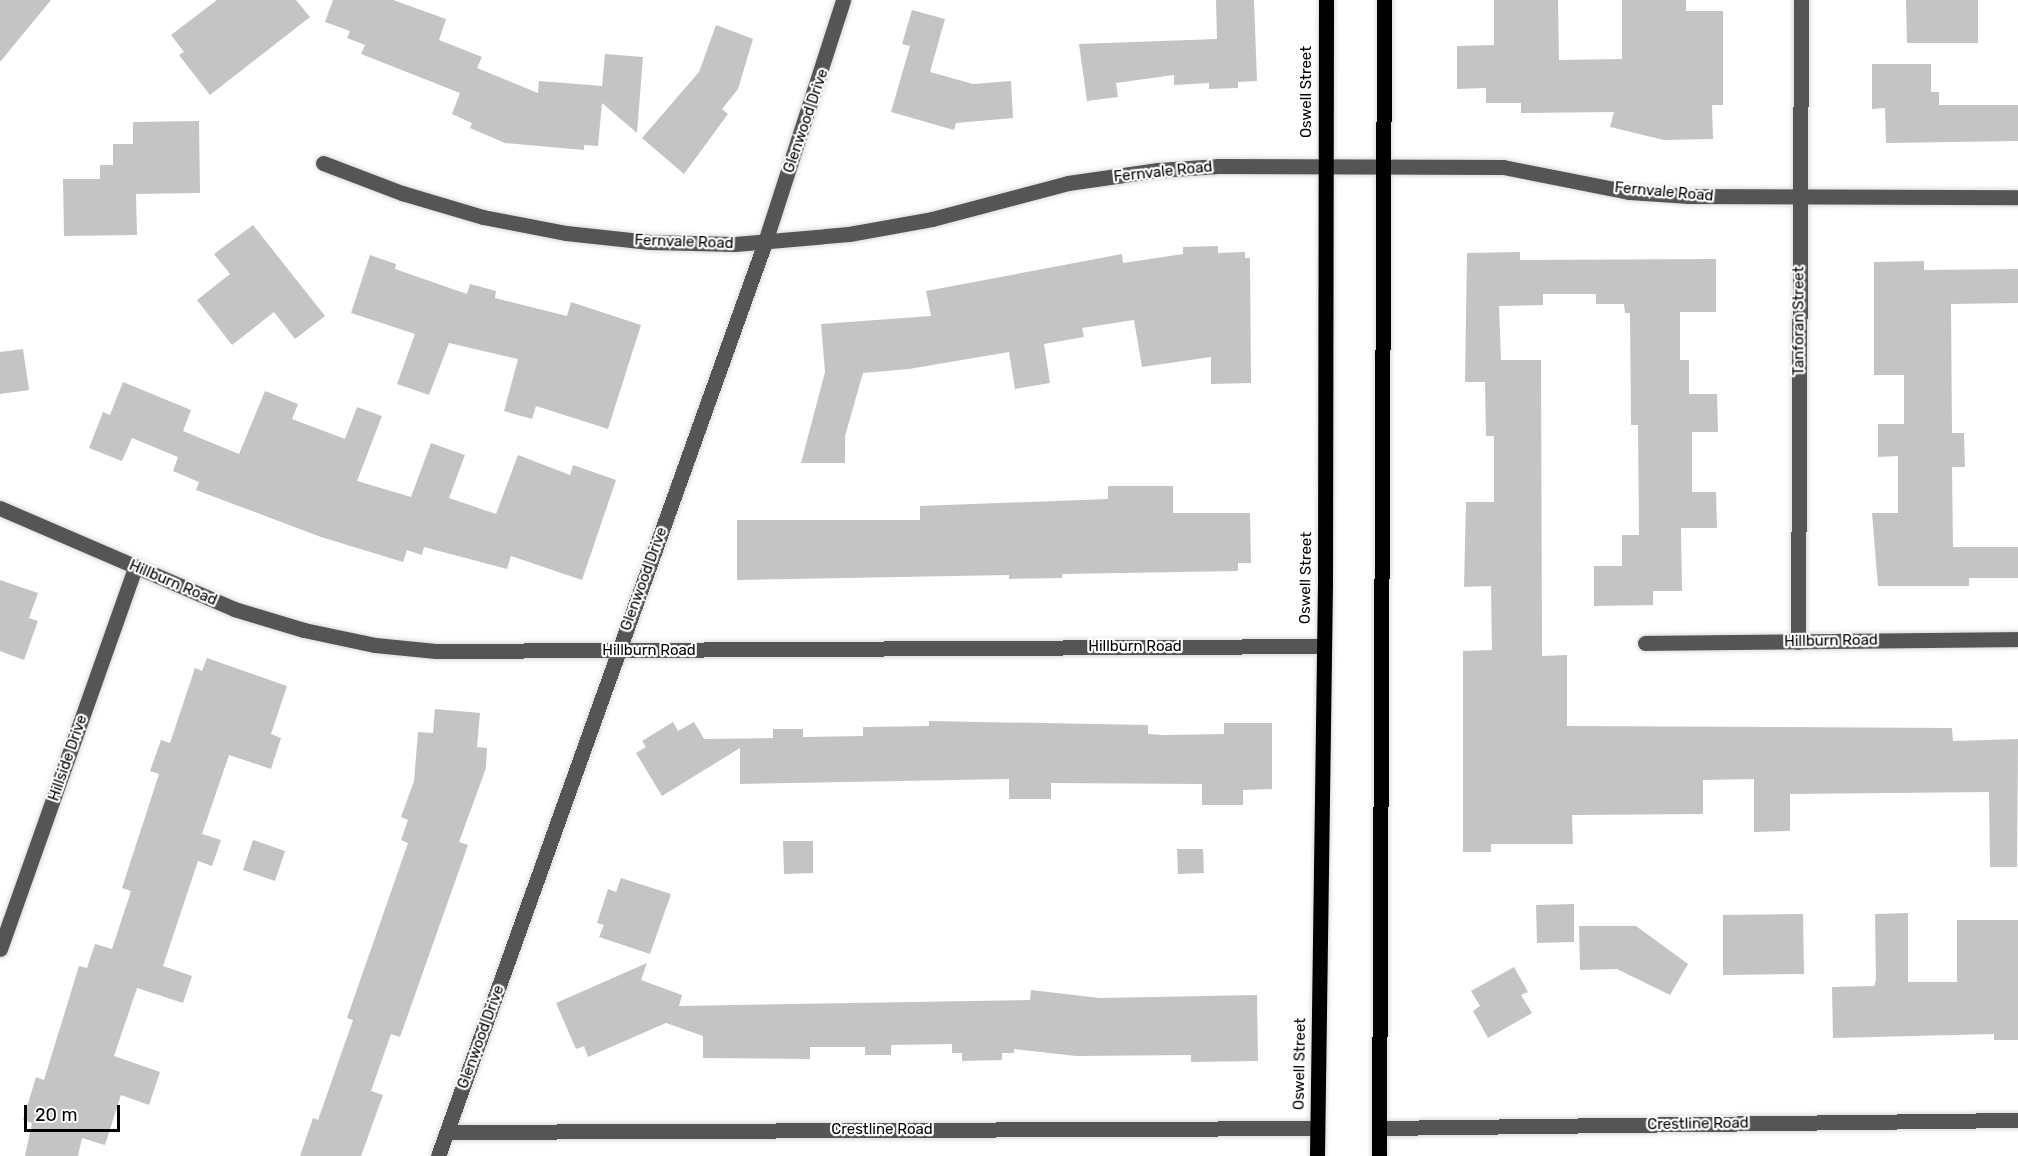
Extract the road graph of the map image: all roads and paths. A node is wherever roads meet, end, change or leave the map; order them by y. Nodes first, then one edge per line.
1 (843, 0) edge
2 (1326, 0) edge
3 (1383, 0) edge
4 (1801, 0) edge
5 (323, 163) dead end
6 (1325, 164) junction
7 (1383, 166) junction
8 (1800, 196) junction
9 (2018, 197) edge
10 (765, 242) junction
11 (0, 508) edge
12 (135, 567) junction
13 (2018, 639) edge
14 (1798, 642) junction
15 (1645, 643) dead end
16 (1323, 646) junction
17 (618, 651) junction
18 (0, 950) edge
19 (2018, 1120) edge
20 (1317, 1128) junction
21 (1379, 1128) junction
22 (447, 1132) junction
23 (438, 1156) edge
24 (1317, 1156) edge
25 (1379, 1156) edge

1 - 10 street, Glenwood Drive
2 - 6 main road, Oswell Street
3 - 7 main road
4 - 8 street, Tanforan Street
5 - 10 street, Fernvale Road
6 - 7 street, Fernvale Road
6 - 10 street, Fernvale Road
6 - 16 main road, Oswell Street
7 - 8 street, Fernvale Road
7 - 21 main road
8 - 9 street, Fernvale Road
8 - 14 street, Tanforan Street
10 - 17 street, Glenwood Drive
11 - 12 street, Hillburn Road
12 - 17 street, Hillburn Road
12 - 18 street, Hillside Drive
13 - 14 street, Hillburn Road
14 - 15 street, Hillburn Road
16 - 17 street, Hillburn Road
16 - 20 main road, Oswell Street
17 - 22 street, Glenwood Drive
19 - 21 street, Crestline Road
20 - 22 street, Crestline Road
20 - 24 main road, Oswell Street
21 - 25 main road
22 - 23 street, Glenwood Drive

